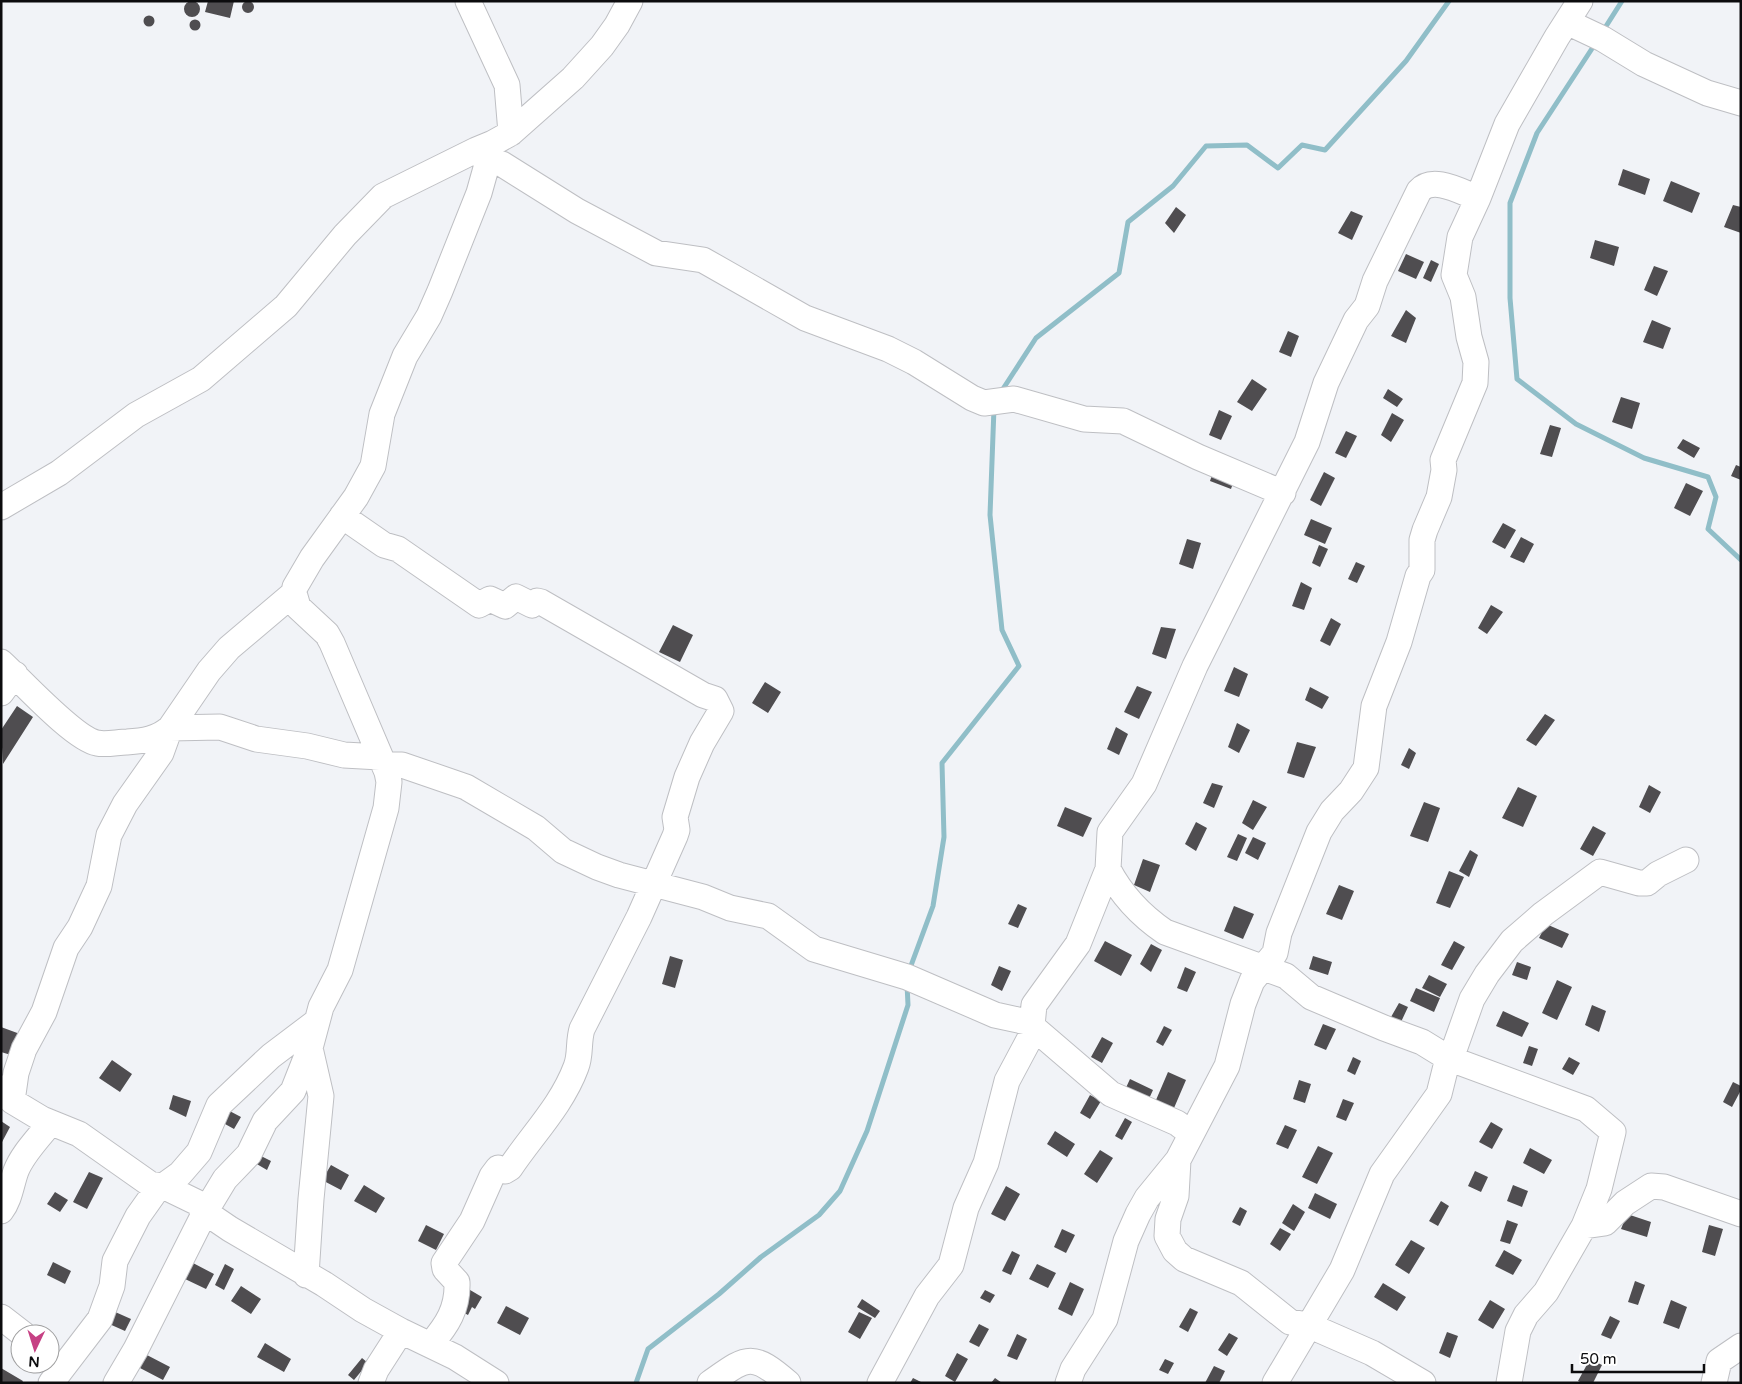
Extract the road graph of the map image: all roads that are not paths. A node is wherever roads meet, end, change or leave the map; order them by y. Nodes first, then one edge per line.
1 (468, 1) edge
2 (630, 1) edge
3 (1580, 1) edge
4 (1567, 22) junction
5 (1741, 103) edge
6 (498, 145) junction
7 (1478, 198) junction
8 (1283, 493) junction
9 (1, 507) edge
10 (342, 516) junction
11 (294, 593) junction
12 (6, 676) edge
13 (170, 728) junction
14 (382, 761) junction
15 (1686, 860) dead end
16 (1108, 869) junction
17 (653, 883) junction
18 (1261, 968) junction
19 (316, 1022) junction
20 (1033, 1026) junction
21 (310, 1048) junction
22 (24, 1049) junction
23 (1448, 1058) junction
24 (1, 1062) edge
25 (7, 1094) edge
26 (50, 1123) junction
27 (1188, 1136) junction
28 (1178, 1160) junction
29 (163, 1186) junction
30 (1, 1211) edge
31 (205, 1212) junction
32 (1741, 1214) edge
33 (1584, 1226) junction
34 (306, 1274) junction
35 (1308, 1325) junction
36 (401, 1332) junction
37 (430, 1344) junction
38 (1741, 1346) edge
39 (60, 1372) edge
40 (116, 1383) edge
41 (371, 1383) edge
42 (496, 1383) edge
43 (710, 1383) edge
44 (788, 1383) edge
45 (880, 1383) edge
46 (1068, 1383) edge
47 (1276, 1383) edge
48 (1423, 1383) edge
49 (1510, 1383) edge
50 (1714, 1383) edge

1 - 6 street
2 - 6 street
3 - 4 street
4 - 5 street
4 - 7 street
6 - 8 street
6 - 9 street
6 - 10 street
7 - 8 street
7 - 18 street
8 - 16 street
10 - 11 street
10 - 17 street
11 - 13 street
11 - 14 street
12 - 13 street
13 - 14 street
13 - 22 street
14 - 17 street
14 - 19 street
15 - 23 street
16 - 18 street
16 - 20 street
17 - 20 street
17 - 37 street
18 - 23 street
18 - 27 street
19 - 21 street
19 - 29 street
20 - 27 street
20 - 45 street
21 - 31 street
21 - 34 street
22 - 24 street
22 - 25 street
23 - 33 street
23 - 35 street
25 - 26 street
26 - 29 street
26 - 30 street
27 - 28 street
28 - 35 street
28 - 46 street
29 - 31 street
29 - 39 street
31 - 34 street
31 - 40 street
32 - 33 street
33 - 49 street
34 - 36 street
35 - 47 street
35 - 48 street
36 - 37 street
36 - 41 street
37 - 42 street
38 - 50 street
43 - 44 street

